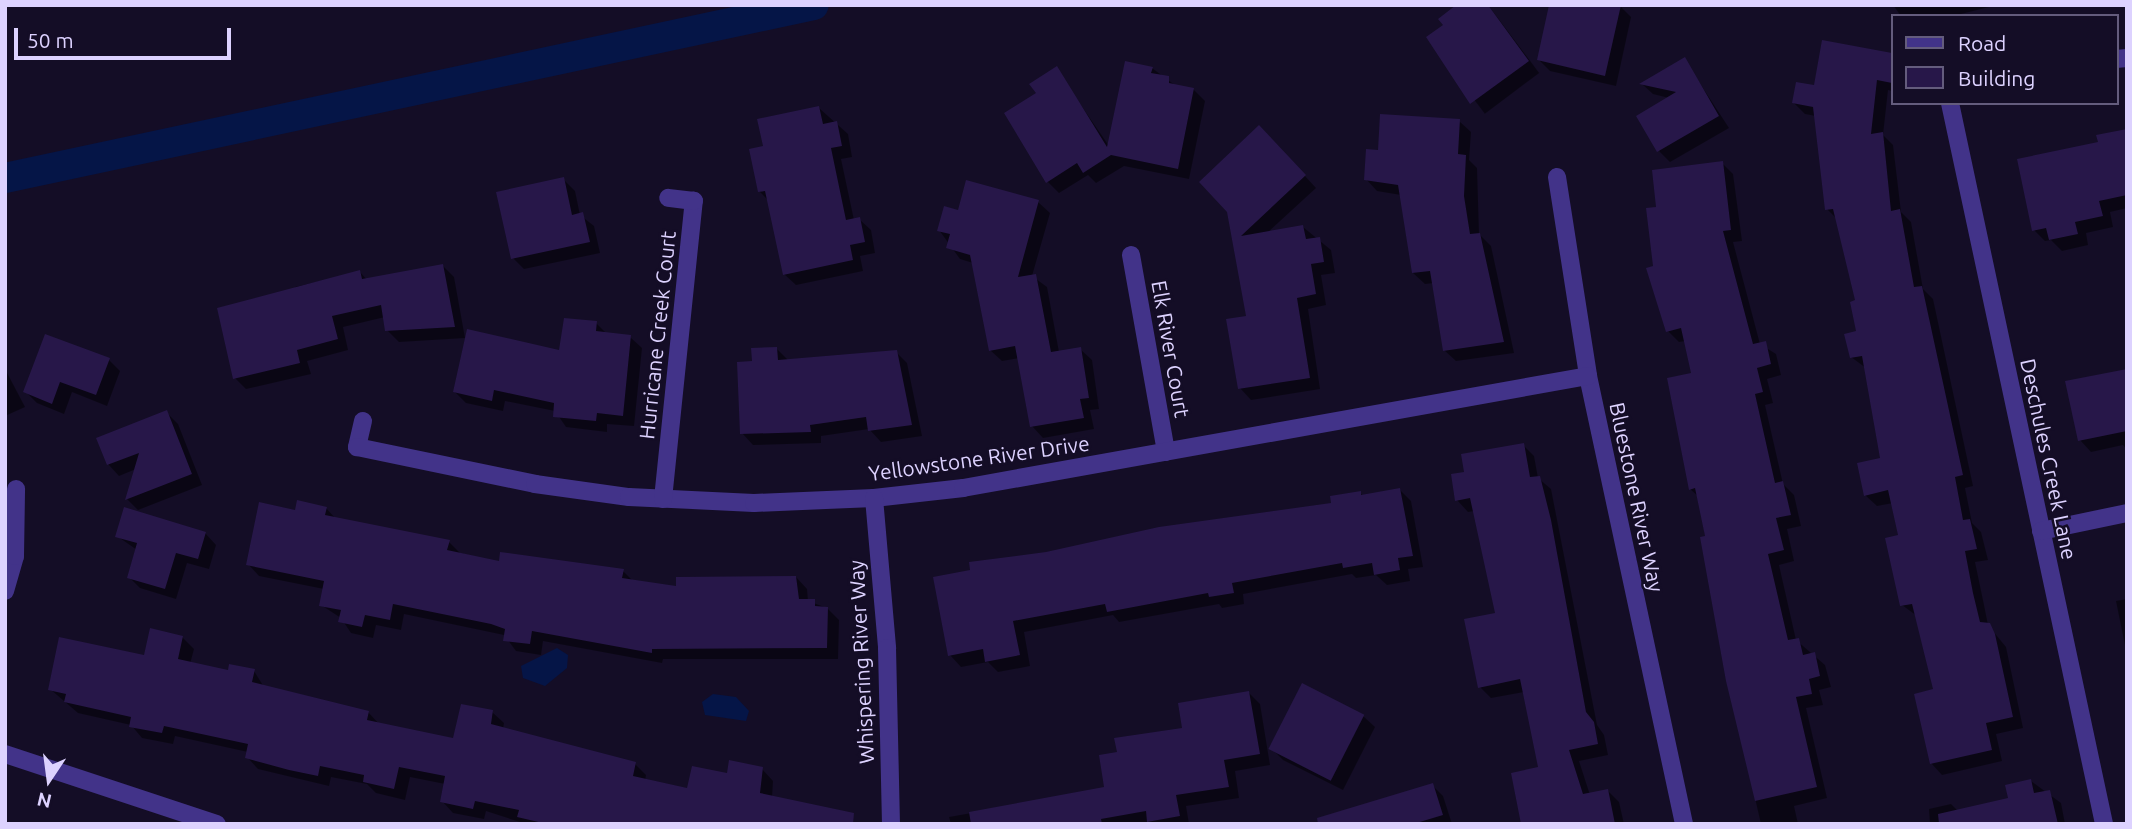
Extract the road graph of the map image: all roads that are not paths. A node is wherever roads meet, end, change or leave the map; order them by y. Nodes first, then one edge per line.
1 (1950, 105) edge
2 (1556, 177) dead end
3 (668, 198) dead end
4 (1131, 255) dead end
5 (1588, 376) junction
6 (363, 421) dead end
7 (1166, 452) junction
8 (16, 489) dead end
9 (874, 498) junction
10 (663, 499) junction
11 (2127, 513) edge
12 (2041, 531) junction
13 (5, 590) edge
14 (5, 754) edge
15 (217, 824) edge
16 (891, 824) edge
17 (1684, 824) edge
18 (2104, 824) edge

1 - 12 street, Deschules Creek Lane
2 - 5 street, Bluestone River Way
3 - 10 street, Hurricane Creek Court
4 - 7 street, Elk River Court
5 - 7 street, Yellowstone River Drive
5 - 17 street, Bluestone River Way
6 - 10 street, Yellowstone River Drive
7 - 9 street, Yellowstone River Drive
8 - 13 street
9 - 10 street, Yellowstone River Drive
9 - 16 street, Whispering River Way
11 - 12 street
12 - 18 street, Deschules Creek Lane
14 - 15 street

